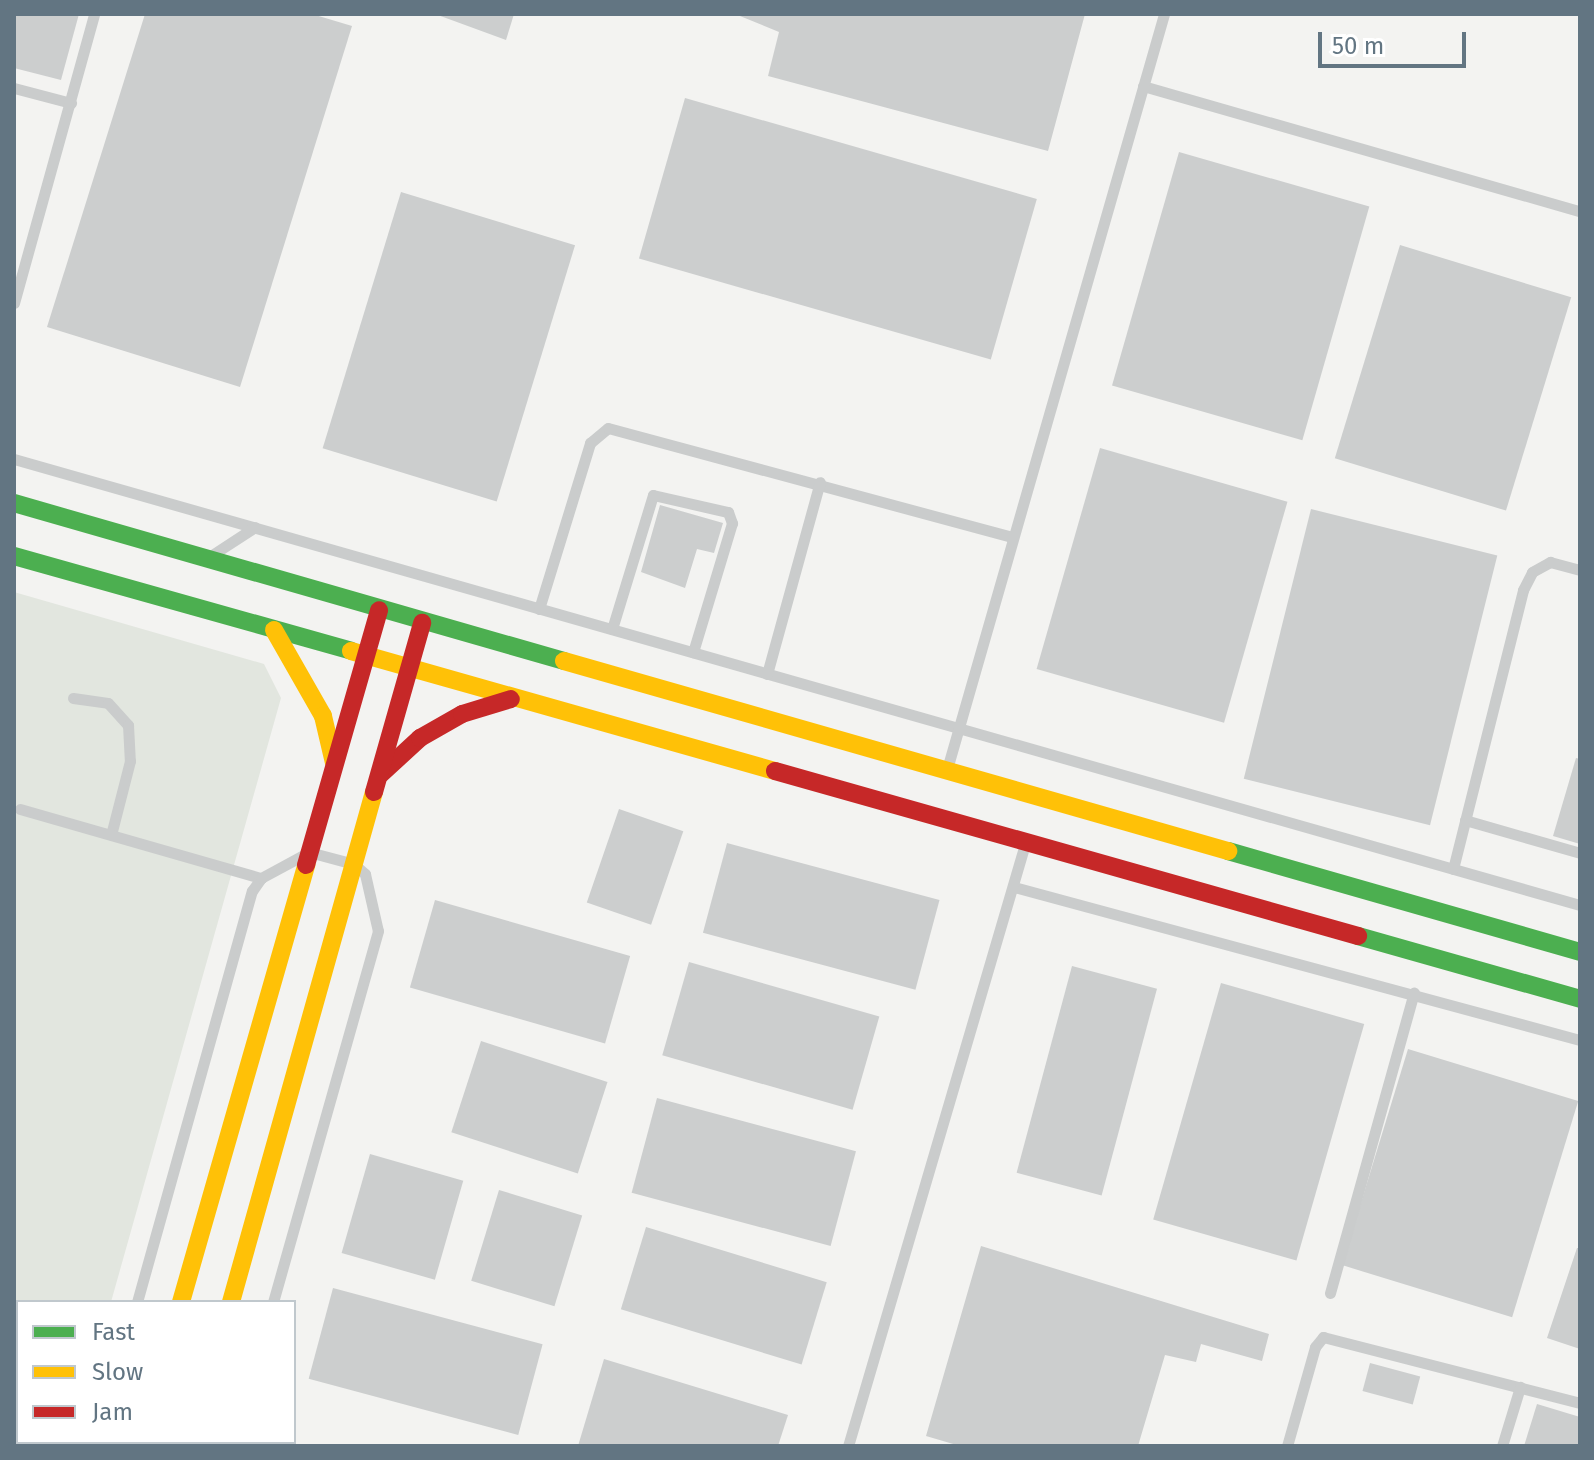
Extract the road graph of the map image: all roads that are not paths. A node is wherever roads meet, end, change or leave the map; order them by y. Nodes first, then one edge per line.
1 (94, 14) edge
2 (1164, 14) edge
3 (1143, 86) junction
4 (14, 88) edge
5 (71, 103) junction
6 (1580, 211) edge
7 (14, 303) edge
8 (14, 459) edge
9 (820, 482) junction
10 (14, 503) edge
11 (255, 527) junction
12 (1013, 537) junction
13 (14, 556) edge
14 (208, 557) junction
15 (1580, 570) edge
16 (539, 609) junction
17 (379, 610) junction
18 (422, 623) junction
19 (612, 629) junction
20 (274, 630) junction
21 (693, 652) junction
22 (368, 655) junction
23 (409, 668) junction
24 (767, 674) junction
25 (73, 698) dead end
26 (511, 699) junction
27 (958, 729) junction
28 (334, 766) junction
29 (945, 773) junction
30 (377, 780) junction
31 (983, 807) junction
32 (20, 809) dead end
33 (1465, 820) junction
34 (111, 835) junction
35 (1026, 842) junction
36 (309, 852) junction
37 (1580, 853) edge
38 (354, 864) junction
39 (1453, 869) junction
40 (261, 878) junction
41 (1014, 887) junction
42 (1580, 905) edge
43 (1580, 952) edge
44 (1414, 993) junction
45 (1580, 999) edge
46 (1580, 1040) edge
47 (1330, 1293) dead end
48 (138, 1300) edge
49 (182, 1300) edge
50 (232, 1300) edge
51 (274, 1300) edge
52 (1520, 1387) junction
53 (1580, 1403) edge
54 (848, 1446) edge
55 (1287, 1446) edge
56 (1502, 1446) edge

1 - 5 lane
2 - 3 lane
3 - 6 lane
3 - 12 lane
4 - 5 lane
5 - 7 lane
8 - 11 lane
9 - 12 lane
9 - 16 lane
9 - 24 lane
10 - 14 street
11 - 14 lane
11 - 16 lane
12 - 27 lane
13 - 20 street
14 - 17 street
15 - 33 lane
16 - 19 lane
17 - 18 street
17 - 22 street
18 - 23 street
18 - 29 street
19 - 21 lane
19 - 21 lane
20 - 22 street
20 - 28 street
21 - 24 lane
22 - 23 street
22 - 28 street
23 - 26 street
23 - 30 street
24 - 27 lane
25 - 34 lane
26 - 30 street
26 - 31 street
27 - 29 lane
27 - 39 lane
28 - 36 street
29 - 31 street
30 - 38 street
31 - 35 street
31 - 43 street
32 - 34 lane
33 - 37 lane
33 - 39 lane
34 - 40 lane
35 - 41 lane
35 - 45 street
36 - 38 lane
36 - 40 lane
36 - 49 street
38 - 50 street
38 - 51 lane
39 - 42 lane
40 - 48 lane
41 - 44 lane
41 - 54 lane
44 - 46 lane
44 - 47 lane
52 - 53 lane
52 - 55 lane
52 - 56 lane

